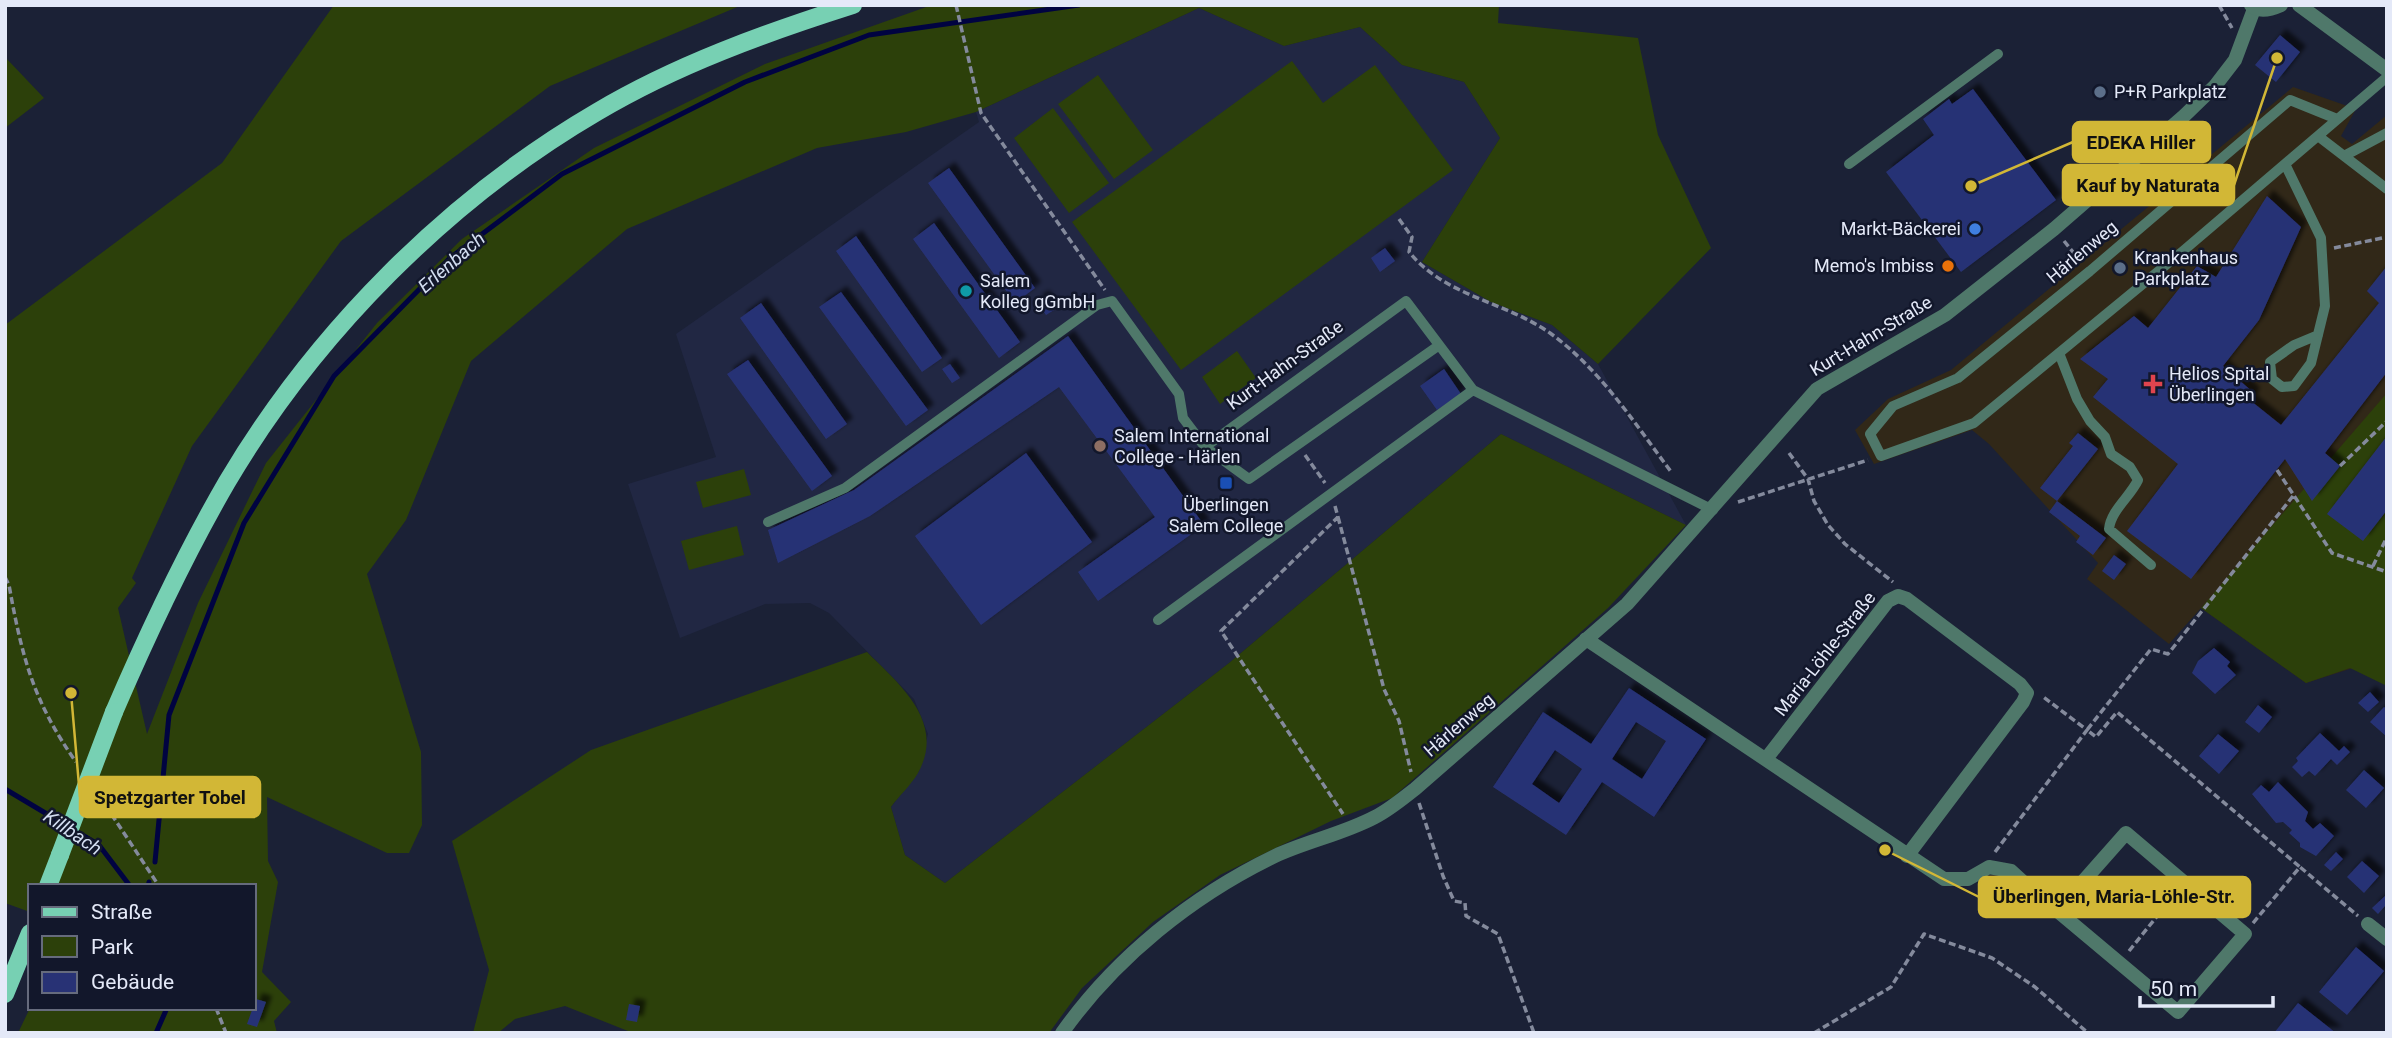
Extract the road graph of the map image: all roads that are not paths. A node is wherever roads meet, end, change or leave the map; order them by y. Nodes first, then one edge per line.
1 (853, 5) edge
2 (2281, 5) edge
3 (2299, 5) edge
4 (2252, 7) edge
5 (1998, 54) dead end
6 (2387, 70) edge
7 (2387, 77) edge
8 (2337, 118) junction
9 (2387, 133) edge
10 (2318, 136) junction
11 (2344, 156) junction
12 (1849, 164) dead end
13 (2285, 164) junction
14 (2387, 189) edge
15 (2318, 335) junction
16 (1438, 346) junction
17 (2059, 353) junction
18 (1473, 390) junction
19 (1205, 447) junction
20 (1713, 510) junction
21 (768, 522) dead end
22 (2151, 565) dead end
23 (1158, 620) dead end
24 (1586, 639) junction
25 (1766, 759) junction
26 (1907, 856) junction
27 (49, 884) edge
28 (2057, 911) junction
29 (2368, 924) road end
30 (28, 938) edge
31 (2387, 939) edge
32 (5, 994) edge
33 (1062, 1033) edge

1 - 27 main road, bridge
2 - 4 street
3 - 6 street
4 - 20 street, Kurt-Hahn-Straße
5 - 12 lane
7 - 8 lane
8 - 10 lane
8 - 17 lane, Härlenweg
9 - 11 lane
10 - 11 lane
10 - 13 lane
11 - 14 lane
13 - 15 lane
13 - 17 lane
15 - 15 lane
16 - 18 lane, Kurt-Hahn-Straße
16 - 19 lane
16 - 19 lane, Kurt-Hahn-Straße
17 - 22 lane
18 - 20 lane, Kurt-Hahn-Straße
18 - 23 lane
19 - 21 lane
20 - 24 street, Härlenweg
24 - 25 street
24 - 33 street, Härlenweg
25 - 26 street
25 - 26 street, Maria-Löhle-Straße
26 - 28 street
28 - 28 street
29 - 31 street
30 - 32 main road

